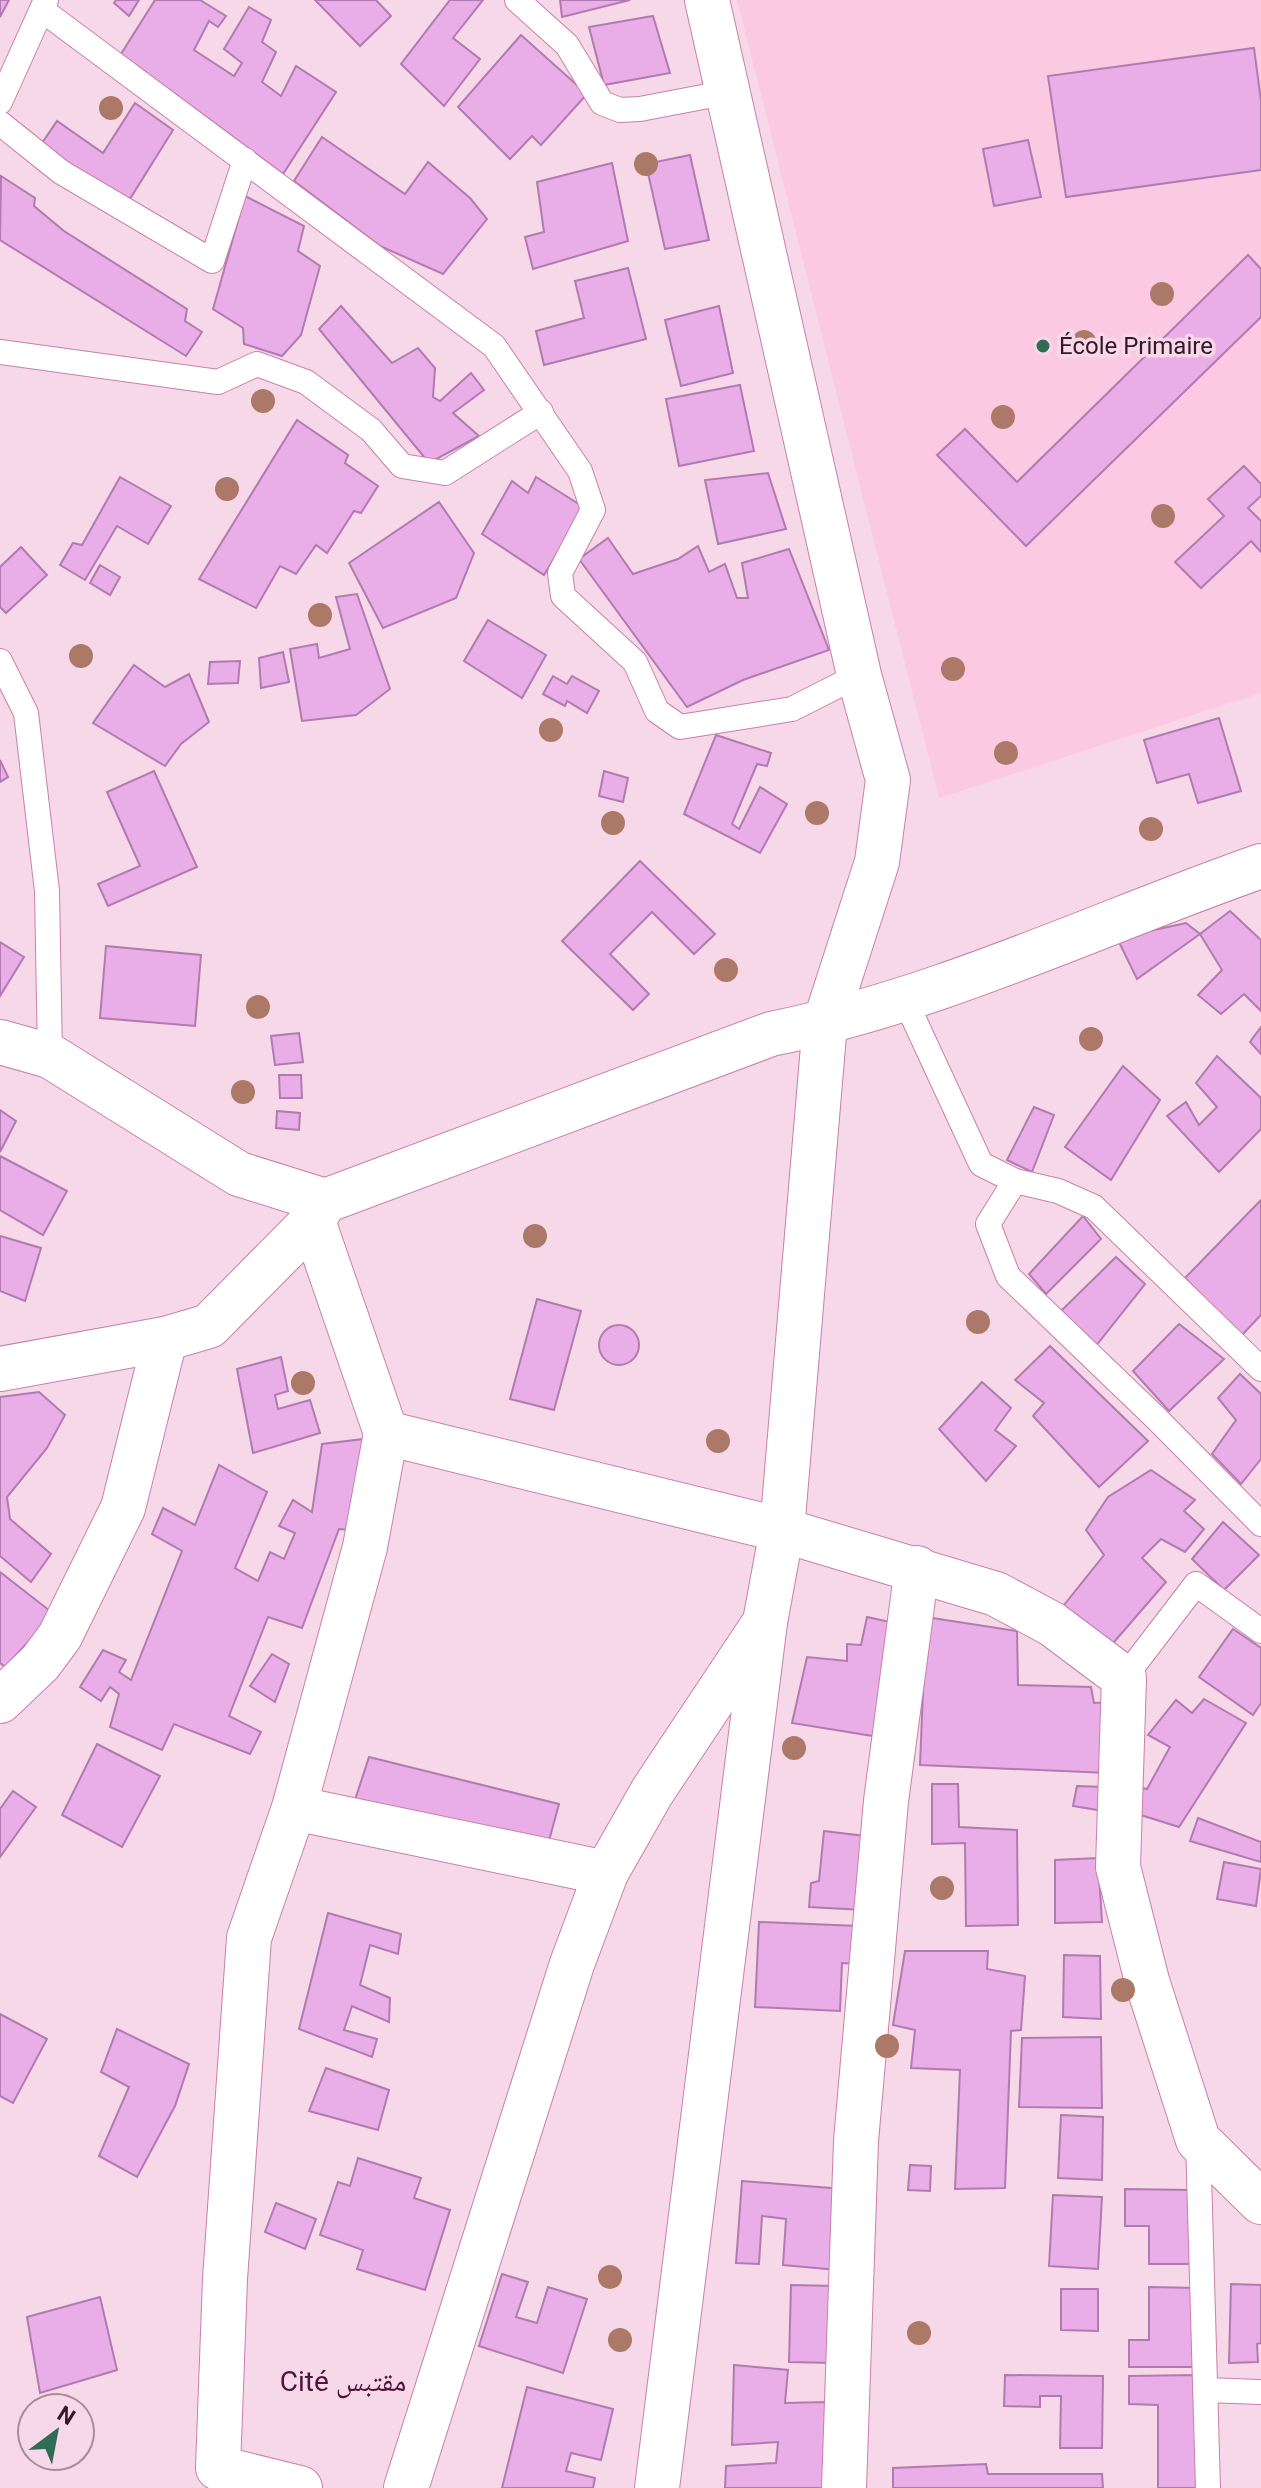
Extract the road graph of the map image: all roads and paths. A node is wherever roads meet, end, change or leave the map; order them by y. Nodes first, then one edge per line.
1 (517, 0) edge
2 (707, 0) edge
3 (44, 5) edge
4 (729, 92) junction
5 (0, 102) edge
6 (0, 123) edge
7 (245, 160) junction
8 (0, 352) edge
9 (541, 412) junction
10 (0, 661) edge
11 (859, 675) junction
12 (1261, 866) edge
13 (905, 1000) junction
14 (825, 1023) junction
15 (0, 1042) edge
16 (50, 1056) junction
17 (1015, 1181) junction
18 (319, 1211) junction
19 (165, 1339) junction
20 (0, 1369) edge
21 (1261, 1369) edge
22 (386, 1433) junction
23 (1258, 1513) edge
24 (782, 1530) junction
25 (917, 1568) junction
26 (765, 1622) junction
27 (1261, 1631) edge
28 (1124, 1678) junction
29 (0, 1701) edge
30 (294, 1808) junction
31 (606, 1873) junction
32 (1198, 2140) junction
33 (1261, 2202) edge
34 (1205, 2390) junction
35 (1261, 2392) edge
36 (214, 2478) edge
37 (300, 2488) edge
38 (406, 2488) edge
39 (657, 2488) edge
40 (844, 2488) edge
41 (1208, 2488) edge

1 - 4 lane
2 - 4 street
3 - 5 lane
3 - 7 lane
4 - 11 street
6 - 7 lane
7 - 9 lane
8 - 9 lane
9 - 11 lane
10 - 16 lane
11 - 14 street
12 - 13 street
13 - 14 street
13 - 17 lane
14 - 18 street
14 - 24 street
15 - 16 street
16 - 18 street
17 - 21 lane
17 - 23 lane
18 - 19 street
18 - 22 street
19 - 20 street
19 - 29 street
22 - 24 street
22 - 30 street
24 - 25 street
24 - 26 street
25 - 28 street
25 - 40 street
26 - 31 street
26 - 39 street
27 - 28 lane
28 - 32 street
30 - 31 street
30 - 36 street
31 - 38 street
32 - 33 street
32 - 34 lane
34 - 35 lane
34 - 41 lane
36 - 37 street

